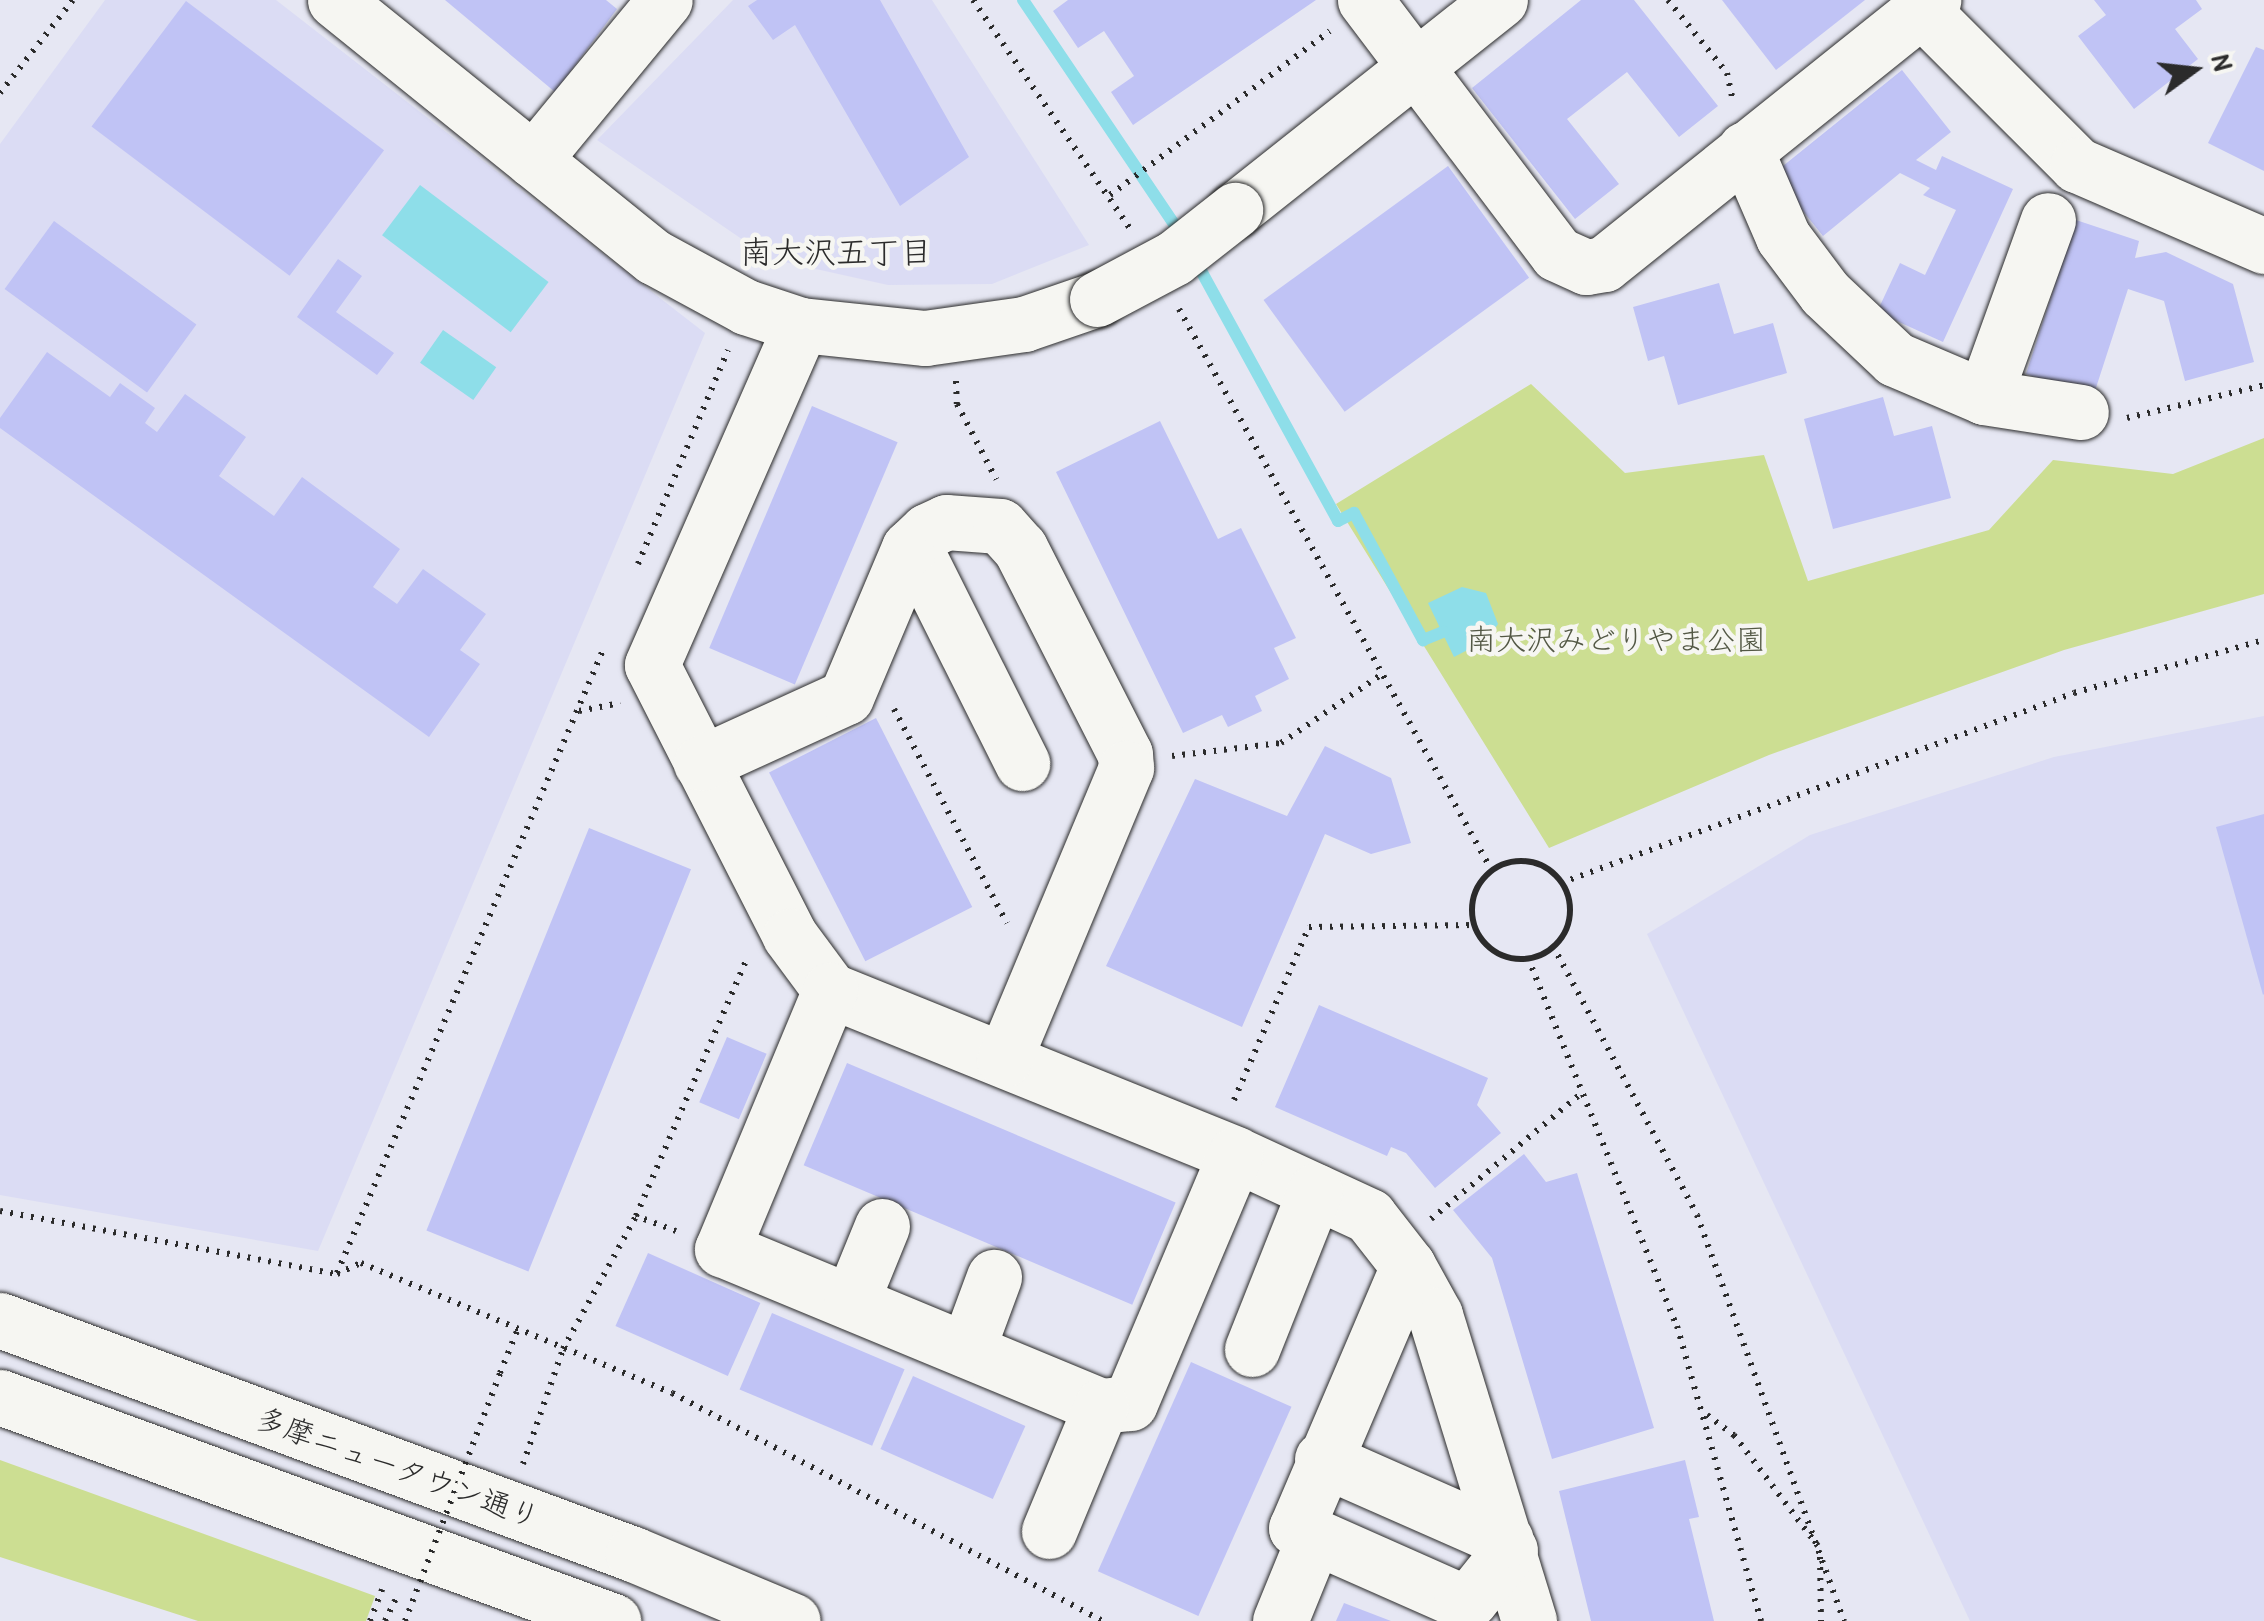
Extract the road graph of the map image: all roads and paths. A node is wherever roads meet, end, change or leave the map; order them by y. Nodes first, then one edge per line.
1 (73, 0) edge
2 (334, 0) edge
3 (664, 0) edge
4 (973, 0) edge
5 (1500, 0) edge
6 (1668, 0) edge
7 (1366, 2) edge
8 (1927, 5) edge
9 (1413, 70) junction
10 (0, 93) edge
11 (1740, 130) junction
12 (533, 160) junction
13 (1110, 195) junction
14 (2048, 220) dead end
15 (1138, 240) dead end
16 (2264, 246) edge
17 (1174, 301) dead end
18 (746, 307) junction
19 (801, 325) junction
20 (2264, 385) edge
21 (1984, 396) junction
22 (957, 404) dead end
23 (2081, 412) joint
24 (1002, 491) dead end
25 (912, 545) junction
26 (632, 577) dead end
27 (2264, 640) edge
28 (605, 644) dead end
29 (1382, 674) junction
30 (854, 677) junction
31 (1126, 758) junction
32 (701, 763) junction
33 (1022, 763) dead end
34 (1492, 871) junction
35 (1561, 883) junction
36 (1474, 925) junction
37 (790, 936) junction
38 (1015, 939) dead end
39 (1553, 946) junction
40 (1528, 958) junction
41 (830, 990) junction
42 (1004, 1060) junction
43 (1584, 1092) junction
44 (1234, 1129) junction
45 (1315, 1191) junction
46 (0, 1211) edge
47 (636, 1216) junction
48 (882, 1226) dead end
49 (1417, 1244) junction
50 (722, 1249) junction
51 (337, 1274) junction
52 (994, 1277) dead end
53 (851, 1302) junction
54 (0, 1320) edge
55 (517, 1331) junction
56 (563, 1349) junction
57 (1252, 1349) dead end
58 (967, 1350) junction
59 (0, 1396) edge
60 (1101, 1406) junction
61 (1706, 1414) junction
62 (1322, 1460) junction
63 (522, 1467) dead end
64 (1049, 1531) dead end
65 (1314, 1540) junction
66 (1820, 1548) junction
67 (1510, 1552) junction
68 (385, 1582) dead end
69 (395, 1593) dead end
70 (370, 1621) edge
71 (385, 1621) edge
72 (405, 1621) edge
73 (613, 1621) edge
74 (793, 1621) edge
75 (1102, 1621) edge
76 (1280, 1621) edge
77 (1529, 1621) edge
78 (1761, 1621) edge
79 (1821, 1621) edge
80 (1844, 1621) edge

1 - 10 path
2 - 12 main road
3 - 12 main road
4 - 13 path
5 - 9 main road
6 - 11 path
7 - 9 main road
7 - 13 path
8 - 11 main road
8 - 16 main road
9 - 11 main road
9 - 19 main road, bridge
11 - 21 main road
12 - 18 main road
13 - 15 path
14 - 21 main road
17 - 29 path
18 - 19 main road
18 - 26 path
19 - 32 main road
20 - 23 path
21 - 23 main road
22 - 24 path
25 - 30 main road
25 - 31 main road
25 - 33 main road
27 - 35 path
28 - 51 path
29 - 31 path
29 - 34 path
30 - 32 main road
30 - 38 path
31 - 42 main road
32 - 37 main road
34 - 35 path
34 - 36 path
35 - 39 path
36 - 40 path
36 - 44 path
37 - 41 main road
37 - 47 path
39 - 40 path
39 - 66 path
40 - 43 path
41 - 42 main road
41 - 50 main road
42 - 44 main road
43 - 49 path
43 - 61 path
44 - 45 main road
44 - 60 main road
45 - 49 main road
45 - 57 main road
46 - 51 path
47 - 50 path
47 - 56 path
48 - 53 main road
49 - 62 main road
49 - 67 main road
50 - 53 main road
51 - 55 path
52 - 58 main road
53 - 58 main road
54 - 74 main road, 多摩ニュータウン通り
55 - 56 path
55 - 72 path, bridge
56 - 63 path
56 - 75 path
58 - 60 main road
59 - 73 main road
60 - 64 main road
61 - 66 path
61 - 78 path
62 - 65 main road
62 - 67 main road
65 - 67 main road
65 - 76 main road
66 - 79 path
66 - 80 path
67 - 77 main road
68 - 70 path
69 - 71 path

